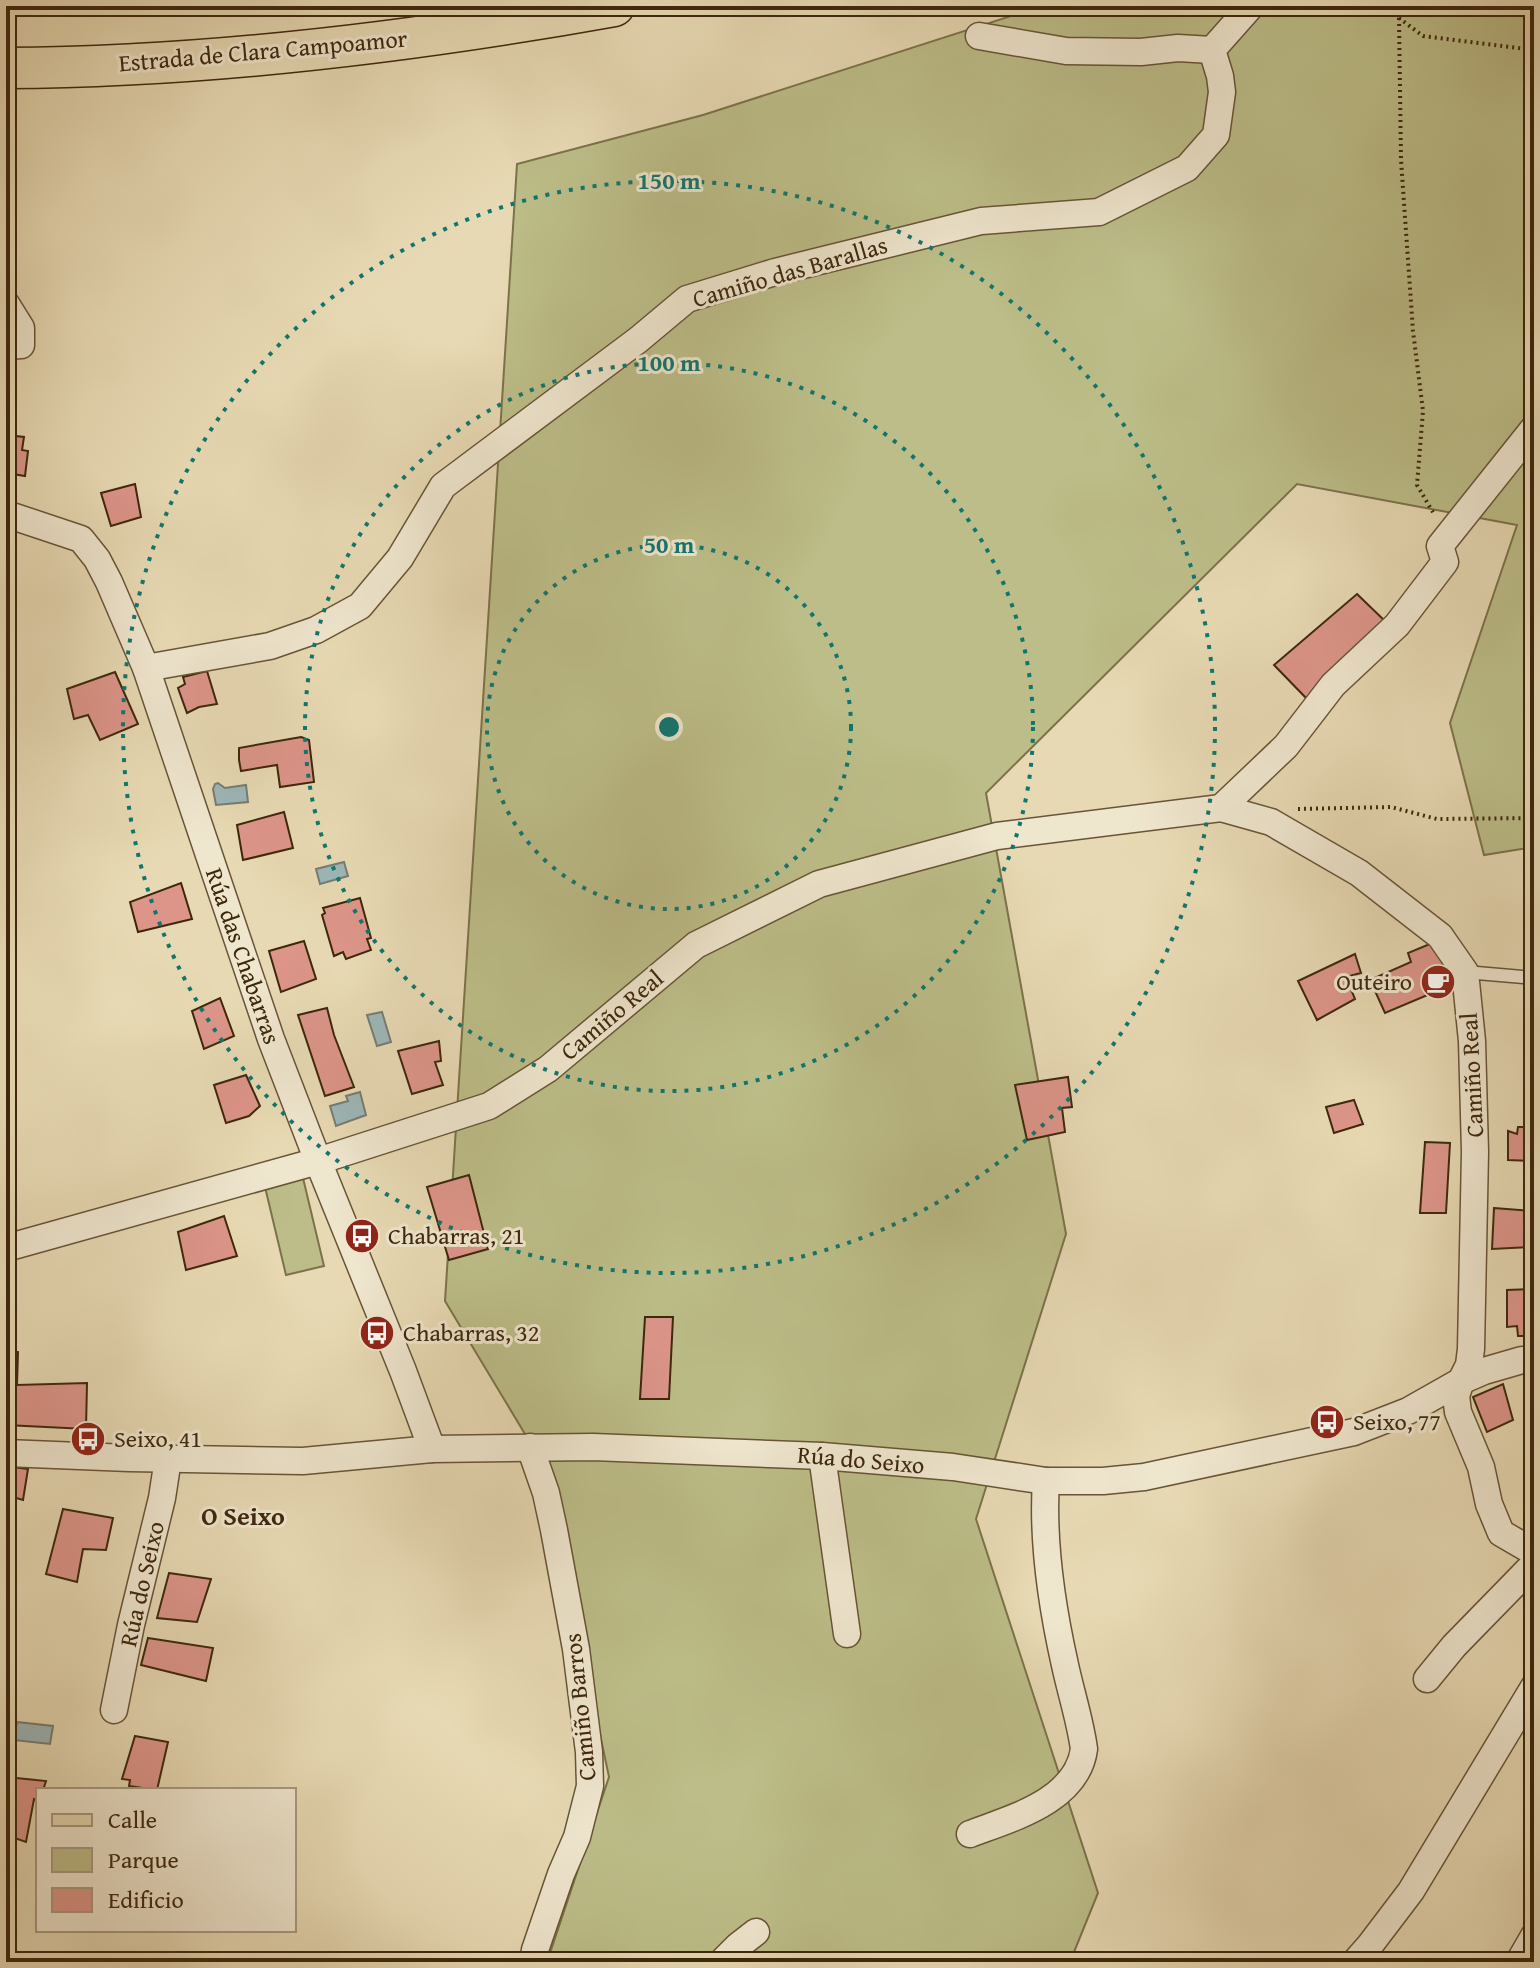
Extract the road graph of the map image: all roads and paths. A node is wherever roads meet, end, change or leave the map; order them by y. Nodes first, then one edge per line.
1 (452, 6) edge
2 (614, 6) edge
3 (1251, 6) edge
4 (1401, 6) edge
5 (1399, 18) junction
6 (979, 36) dead end
7 (6, 43) edge
8 (1212, 50) junction
9 (1534, 50) edge
10 (6, 68) edge
11 (6, 304) edge
12 (6, 346) edge
13 (1534, 428) edge
14 (6, 514) edge
15 (1447, 536) junction
16 (146, 668) junction
17 (1221, 808) junction
18 (1292, 809) dead end
19 (1534, 818) edge
20 (1465, 972) junction
21 (1534, 978) edge
22 (318, 1161) junction
23 (6, 1248) edge
24 (1534, 1360) edge
25 (1461, 1381) junction
26 (530, 1447) junction
27 (432, 1449) junction
28 (6, 1453) edge
29 (822, 1456) junction
30 (168, 1459) junction
31 (1046, 1481) junction
32 (1534, 1552) edge
33 (1534, 1564) edge
34 (847, 1634) dead end
35 (1427, 1679) dead end
36 (1534, 1687) edge
37 (114, 1710) dead end
38 (970, 1834) dead end
39 (756, 1932) dead end
40 (1534, 1936) edge
41 (533, 1962) edge
42 (722, 1962) edge
43 (1355, 1962) edge
44 (1519, 1962) edge

1 - 7 main road, Estrada de Clara Campoamor
2 - 10 main road, Estrada de Clara Campoamor
3 - 8 street
4 - 5 path
5 - 9 path
5 - 15 path
6 - 8 street
8 - 16 street, Camiño das Barallas
11 - 12 street
13 - 15 street
14 - 16 street, Rúa das Chabarras
15 - 17 street
16 - 22 street, Rúa das Chabarras
17 - 20 street, Camiño Real
17 - 22 street, Camiño Real
18 - 19 path
20 - 21 lane
20 - 25 street, Camiño Real
22 - 23 street, Camiño Real
22 - 27 street, Rúa das Chabarras
24 - 25 street, Rúa do Seixo
25 - 31 street, Rúa do Seixo
25 - 32 street, Camiño Real
26 - 27 street, Rúa do Seixo
26 - 29 street, Rúa do Seixo
26 - 41 street, Camiño Barros
27 - 30 street, Rúa do Seixo
28 - 30 street, Rúa do Seixo
29 - 31 street, Rúa do Seixo
29 - 34 street
30 - 37 street, Rúa do Seixo
31 - 38 street
33 - 35 street
36 - 43 street
39 - 42 street
40 - 44 street

